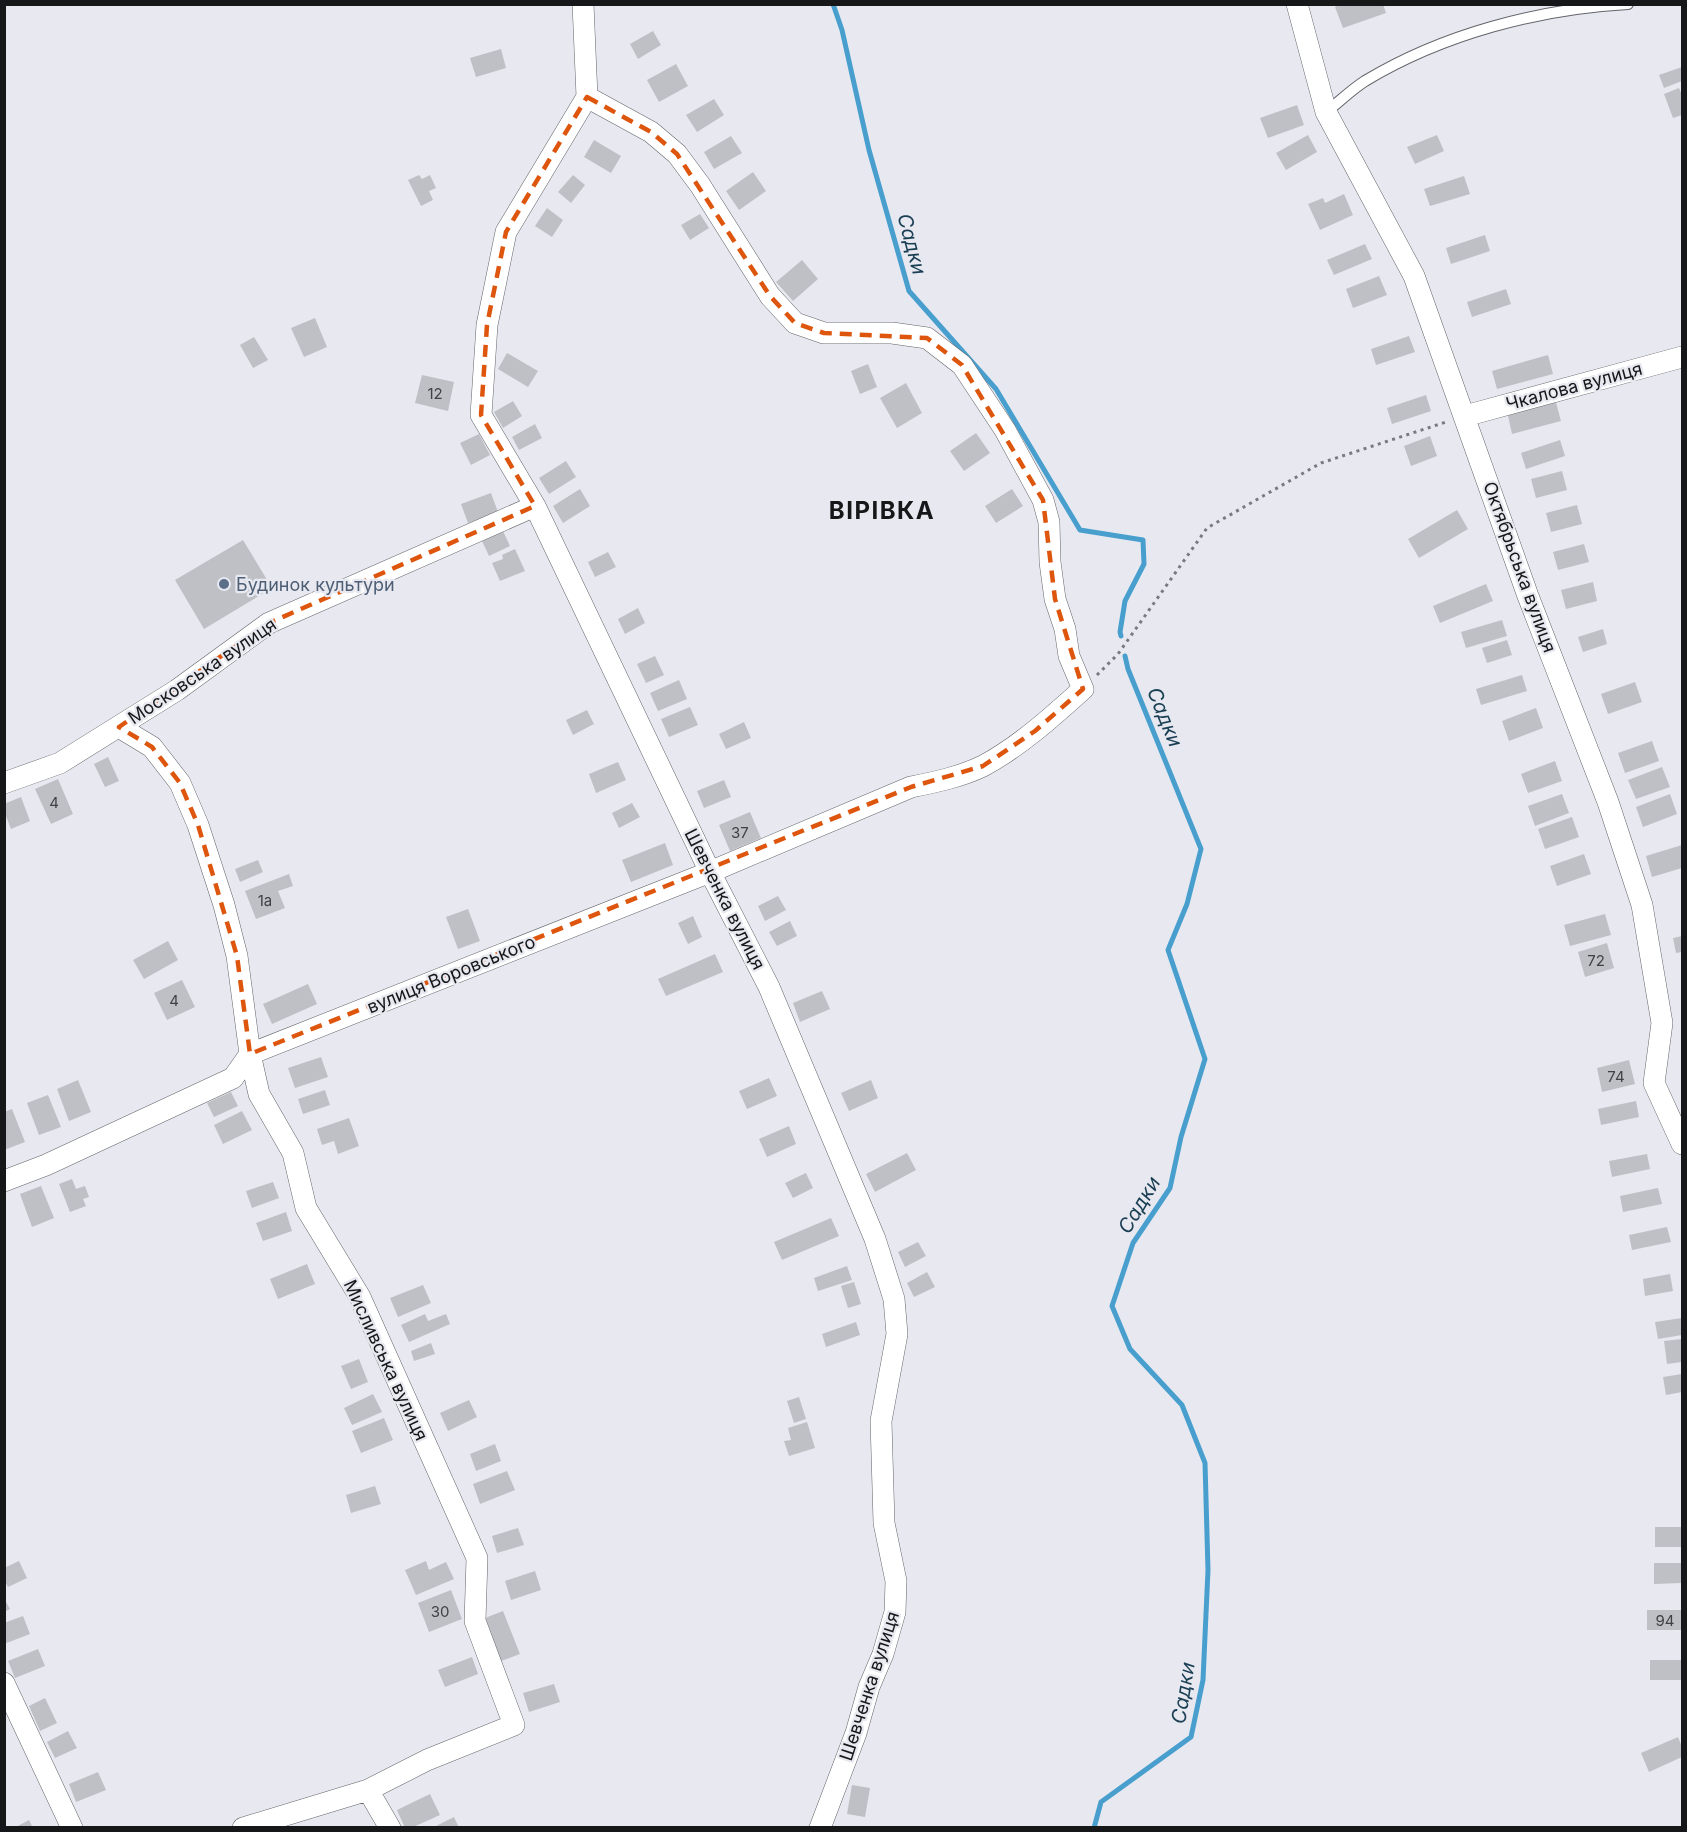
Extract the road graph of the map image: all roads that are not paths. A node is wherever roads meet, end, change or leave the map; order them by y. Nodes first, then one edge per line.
1 (583, 4) edge
2 (1297, 4) edge
3 (1628, 4) edge
4 (587, 97) junction
5 (1326, 112) junction
6 (1683, 357) edge
7 (1465, 416) junction
8 (535, 506) junction
9 (119, 727) junction
10 (4, 783) edge
11 (710, 872) junction
12 (250, 1054) junction
13 (233, 1078) junction
14 (259, 1094) junction
15 (1673, 1104) edge
16 (1683, 1144) edge
17 (4, 1181) edge
18 (4, 1683) edge
19 (368, 1790) junction
20 (72, 1827) edge
21 (243, 1827) edge
22 (390, 1827) edge
23 (820, 1827) edge

1 - 4 street
2 - 5 street, Октябрьська вулиця
3 - 5 lane
4 - 8 street, Шевченка вулиця
4 - 11 street, вулиця Воровського
5 - 7 street, Октябрьська вулиця
6 - 7 street, Чкалова вулиця
7 - 15 street, Октябрьська вулиця
8 - 9 street, Московська вулиця
8 - 11 street, Шевченка вулиця
9 - 10 street, Московська вулиця
9 - 12 street, Мисливська вулиця
11 - 12 street, вулиця Воровського
11 - 23 street, Шевченка вулиця
12 - 13 street
12 - 14 street, Мисливська вулиця
13 - 14 street
13 - 17 street
14 - 19 street, Мисливська вулиця
15 - 16 street, Октябрьська вулиця
18 - 20 street
19 - 21 street
19 - 22 street

